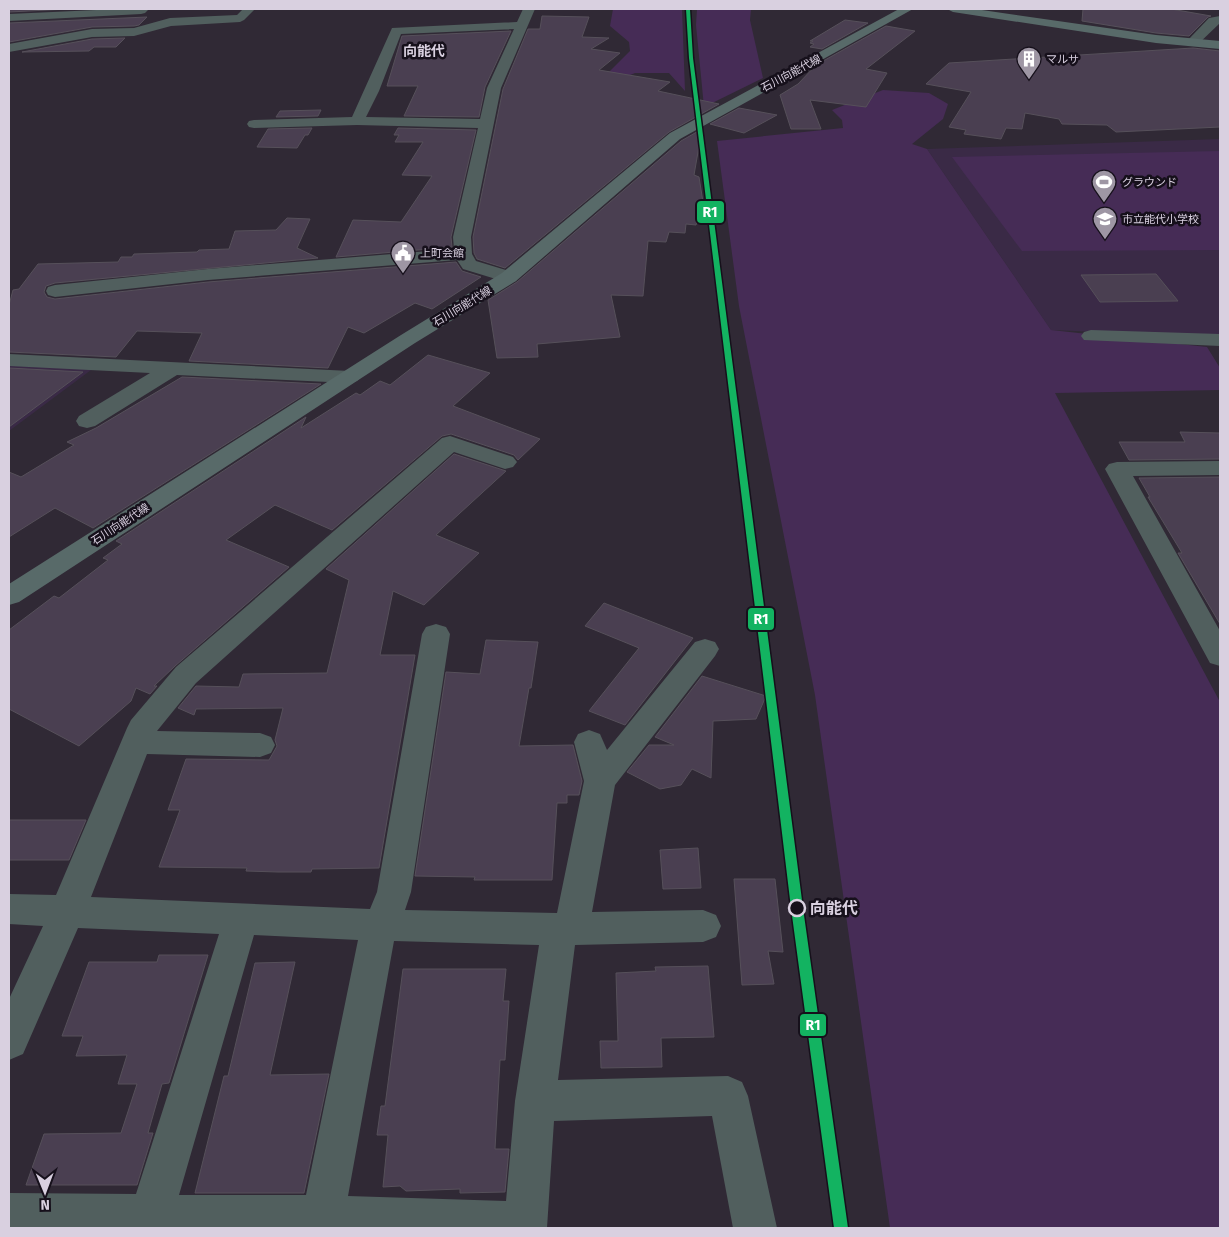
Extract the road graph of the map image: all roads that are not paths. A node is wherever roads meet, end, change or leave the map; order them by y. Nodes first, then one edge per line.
1 (29, 9) edge
2 (143, 9) edge
3 (250, 9) edge
4 (529, 9) edge
5 (907, 9) edge
6 (953, 9) edge
7 (107, 13) junction
8 (14, 18) edge
9 (1220, 19) edge
10 (522, 25) junction
11 (92, 33) junction
12 (45, 40) junction
13 (1192, 43) junction
14 (1220, 45) edge
15 (9, 48) edge
16 (16, 61) dead end
17 (357, 121) junction
18 (254, 124) dead end
19 (487, 124) junction
20 (463, 254) junction
21 (510, 277) junction
22 (55, 291) dead end
23 (1091, 336) dead end
24 (1220, 340) edge
25 (9, 360) edge
26 (175, 367) junction
27 (350, 377) junction
28 (87, 421) dead end
29 (505, 462) dead end
30 (1220, 468) edge
31 (9, 596) edge
32 (436, 634) dead end
33 (705, 649) dead end
34 (1220, 656) edge
35 (137, 742) junction
36 (589, 742) dead end
37 (260, 745) dead end
38 (600, 781) junction
39 (9, 909) edge
40 (66, 912) junction
41 (241, 920) junction
42 (380, 925) junction
43 (703, 926) dead end
44 (565, 929) junction
45 (9, 1042) edge
46 (535, 1101) junction
47 (9, 1215) edge
48 (151, 1216) junction
49 (322, 1222) edge
50 (526, 1226) edge
51 (755, 1228) edge

1 - 8 street
2 - 7 street
3 - 11 street
4 - 10 street
5 - 21 main road, 石川向能代線
6 - 13 main road
7 - 8 street
7 - 11 street
9 - 13 street
10 - 17 street
10 - 19 street
11 - 12 street
12 - 15 street
12 - 16 street
13 - 14 main road
17 - 18 street
17 - 19 street
19 - 20 street
20 - 21 street
20 - 22 street
21 - 27 main road, 石川向能代線
23 - 24 street
25 - 26 street
26 - 27 street
26 - 28 street
27 - 31 main road, 石川向能代線
29 - 35 street
30 - 34 street
32 - 42 street
33 - 38 street
35 - 37 street
35 - 40 street
36 - 38 street
38 - 44 street
39 - 40 street
40 - 41 street
40 - 45 street
41 - 42 street
41 - 48 street
42 - 44 street
42 - 49 street
43 - 44 street
44 - 46 street
46 - 50 street
46 - 51 street
47 - 48 street
48 - 49 street
49 - 50 street

